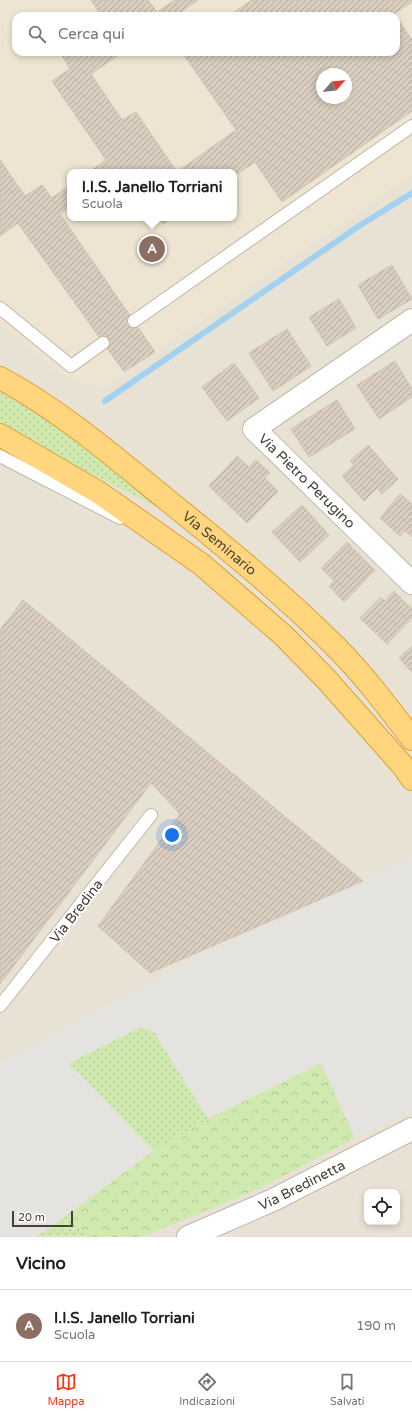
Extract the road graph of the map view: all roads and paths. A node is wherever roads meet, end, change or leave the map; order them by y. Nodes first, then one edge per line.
1 (412, 126) edge
2 (0, 308) edge
3 (412, 320) edge
4 (134, 321) dead end
5 (103, 343) dead end
6 (0, 378) edge
7 (0, 435) edge
8 (0, 456) edge
9 (176, 547) junction
10 (412, 583) edge
11 (412, 739) edge
12 (412, 779) edge
13 (152, 815) dead end
14 (0, 1006) edge
15 (412, 1129) edge
16 (188, 1237) edge

1 - 4 lane
2 - 5 lane
3 - 10 street, Via Pietro Perugino
6 - 11 highway, Via Seminario
7 - 9 highway, Via Seminario
8 - 9 lane
9 - 12 highway, Via Seminario
13 - 14 lane, Via Bredina
15 - 16 street, Via Bredinetta

